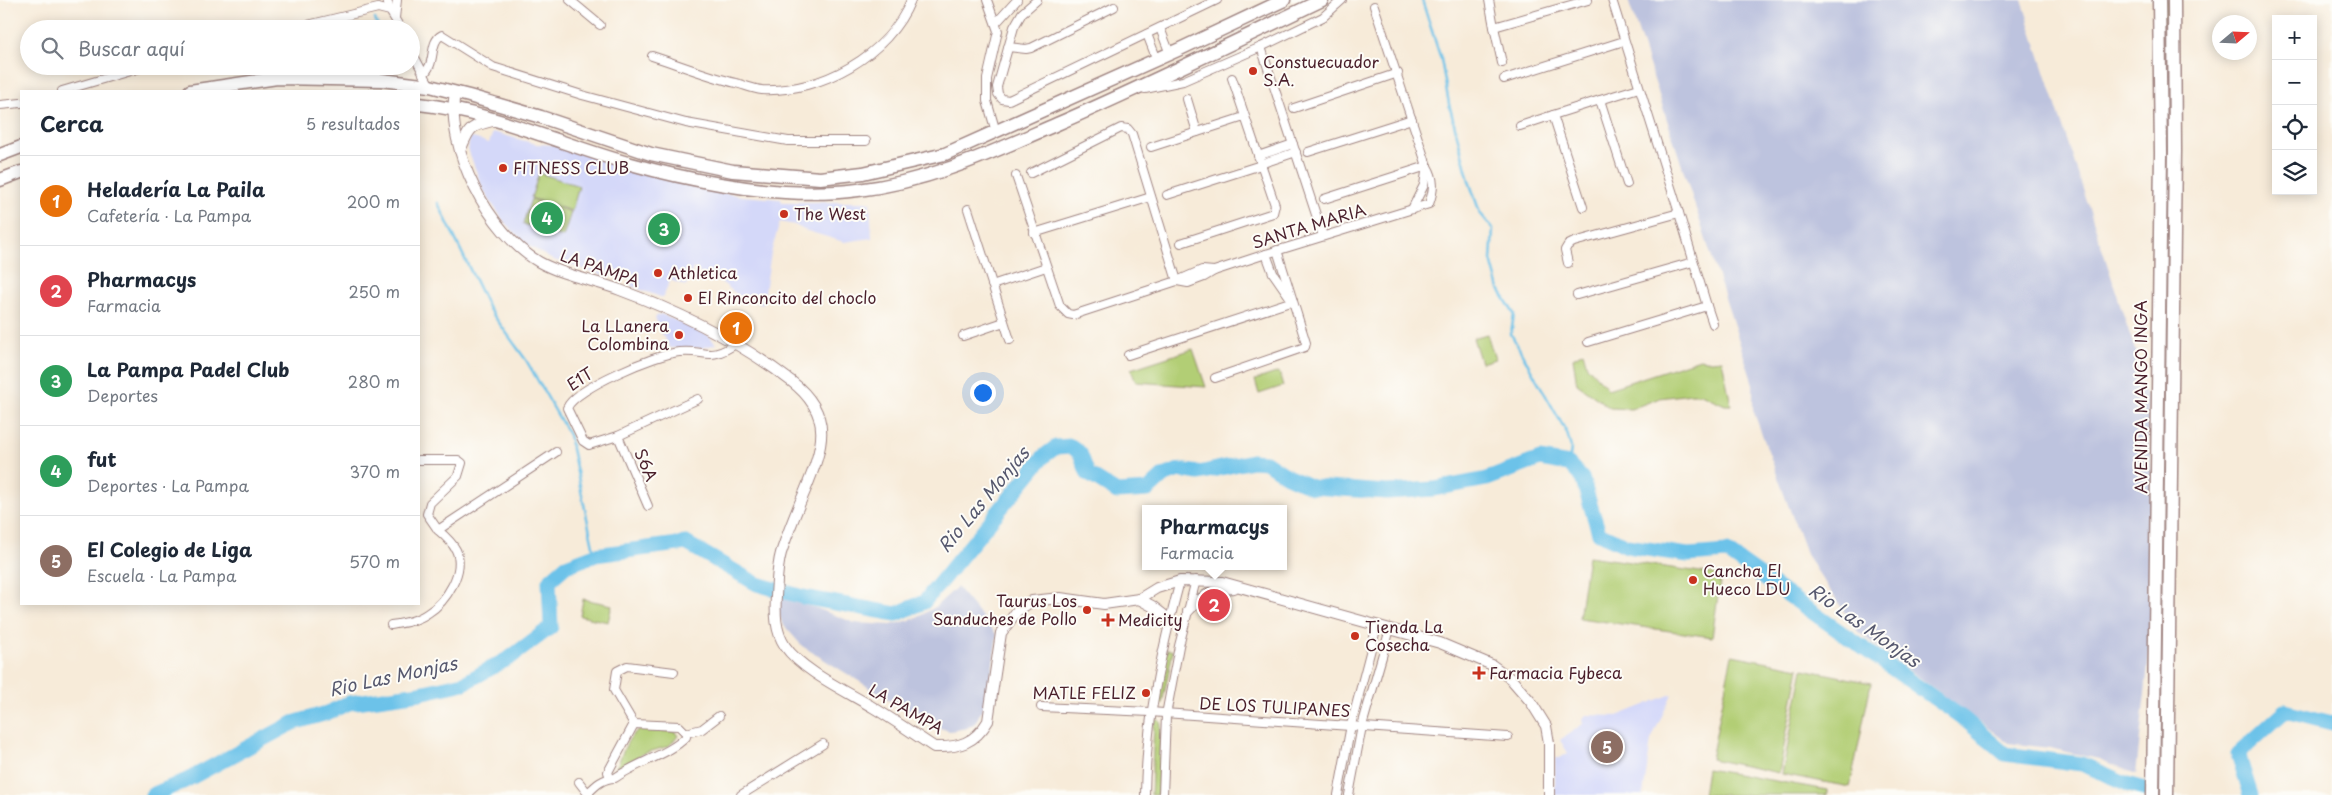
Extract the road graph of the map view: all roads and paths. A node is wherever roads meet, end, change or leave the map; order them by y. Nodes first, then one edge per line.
1 (387, 0) edge
2 (397, 0) edge
3 (570, 0) edge
4 (911, 0) edge
5 (987, 0) edge
6 (1016, 0) edge
7 (1037, 0) edge
8 (1217, 0) edge
9 (1284, 0) edge
10 (1322, 0) edge
11 (1342, 0) edge
12 (1489, 0) edge
13 (1588, 0) edge
14 (1612, 0) edge
15 (2159, 0) edge
16 (2174, 0) edge
17 (1114, 6) dead end
18 (1374, 6) dead end
19 (390, 11) junction
20 (395, 18) joint
21 (329, 20) edge
22 (600, 25) dead end
23 (997, 26) junction
24 (1494, 27) junction
25 (1160, 28) junction
26 (1147, 34) junction
27 (1624, 41) junction
28 (1261, 47) junction
29 (1008, 48) junction
30 (1170, 54) junction
31 (652, 56) dead end
32 (1157, 60) junction
33 (1502, 63) dead end
34 (420, 68) edge
35 (1398, 73) junction
36 (423, 74) junction
37 (116, 75) edge
38 (1232, 78) dead end
39 (1504, 79) dead end
40 (430, 86) junction
41 (1639, 88) junction
42 (65, 90) edge
43 (197, 90) edge
44 (455, 92) junction
45 (1130, 92) junction
46 (1187, 99) dead end
47 (1600, 100) junction
48 (20, 103) edge
49 (420, 104) edge
50 (0, 105) edge
51 (452, 108) junction
52 (1294, 108) dead end
53 (1553, 115) junction
54 (1244, 117) junction
55 (1412, 119) junction
56 (498, 120) junction
57 (563, 124) junction
58 (1520, 126) dead end
59 (996, 132) junction
60 (1197, 132) junction
61 (558, 140) junction
62 (866, 141) dead end
63 (20, 147) edge
64 (1152, 147) dead end
65 (1294, 148) junction
66 (459, 152) junction
67 (1308, 152) dead end
68 (0, 155) edge
69 (1260, 162) junction
70 (1427, 166) junction
71 (20, 172) edge
72 (1030, 172) dead end
73 (1016, 176) dead end
74 (0, 180) edge
75 (1627, 184) dead end
76 (1167, 195) dead end
77 (1151, 197) junction
78 (1324, 199) dead end
79 (1583, 207) dead end
80 (968, 208) dead end
81 (1412, 209) junction
82 (1679, 213) junction
83 (1034, 233) junction
84 (1323, 236) junction
85 (1181, 243) dead end
86 (1277, 250) junction
87 (1266, 254) junction
88 (1568, 262) dead end
89 (1693, 262) junction
90 (1046, 267) junction
91 (1177, 281) junction
92 (992, 285) junction
93 (1577, 295) dead end
94 (1294, 301) junction
95 (1707, 306) junction
96 (1004, 322) junction
97 (1713, 324) dead end
98 (963, 336) dead end
99 (1010, 340) dead end
100 (1588, 342) dead end
101 (737, 343) junction
102 (1128, 355) dead end
103 (1215, 378) dead end
104 (698, 399) dead end
105 (618, 436) junction
106 (556, 452) dead end
107 (420, 460) edge
108 (648, 506) dead end
109 (438, 530) junction
110 (1196, 580) junction
111 (1180, 581) junction
112 (1240, 588) junction
113 (1139, 599) junction
114 (1188, 611) junction
115 (1170, 620) junction
116 (392, 625) dead end
117 (1377, 626) junction
118 (1390, 629) junction
119 (674, 672) dead end
120 (1041, 707) dead end
121 (1150, 712) junction
122 (1166, 715) junction
123 (719, 716) dead end
124 (634, 724) junction
125 (1351, 725) junction
126 (1362, 726) junction
127 (686, 733) junction
128 (1508, 737) dead end
129 (823, 744) dead end
130 (610, 778) junction
131 (579, 782) dead end
132 (588, 794) edge
133 (741, 795) edge
134 (1145, 795) edge
135 (1163, 795) edge
136 (1338, 795) edge
137 (1349, 795) edge
138 (1549, 795) edge
139 (2153, 795) edge
140 (2167, 795) edge

1 - 19 street
2 - 20 street
3 - 22 street
4 - 31 street
5 - 23 street
6 - 23 street
7 - 29 street
8 - 25 street
9 - 30 main road
10 - 45 main road
11 - 28 street
12 - 24 street
13 - 24 street
14 - 27 street
15 - 139 main road, AVENIDA MANGO INGA
16 - 140 main road, AVENIDA MANGO INGA
17 - 29 street
18 - 35 street, SANTA MARIA
19 - 20 street
19 - 21 street
23 - 59 street
24 - 33 street
25 - 26 street
25 - 30 street
26 - 29 street
26 - 32 street
27 - 39 street
27 - 41 street
28 - 45 street
28 - 65 street
30 - 32 main road
32 - 59 main road
34 - 36 street
35 - 52 street
35 - 55 street, SANTA MARIA
36 - 40 street
36 - 62 street
37 - 42 street
38 - 54 street
40 - 43 main road
40 - 44 main road
41 - 47 street
41 - 82 street
44 - 51 street, LA PAMPA
44 - 57 main road
45 - 61 main road
46 - 60 street
47 - 53 street
47 - 75 street
48 - 50 street
49 - 51 main road
51 - 56 main road
51 - 66 street, LA PAMPA
53 - 58 street
53 - 79 street
54 - 60 street
54 - 69 street
55 - 67 street
55 - 70 street, SANTA MARIA
56 - 61 main road
56 - 66 street
57 - 59 main road
57 - 61 main road
60 - 64 street
63 - 68 main road
65 - 69 street
65 - 84 street
66 - 101 street, LA PAMPA
69 - 76 street
69 - 85 street
70 - 78 street
70 - 81 street
70 - 81 street, SANTA MARIA
71 - 74 main road
72 - 77 street
73 - 83 street
77 - 83 street
77 - 91 street
80 - 92 street
81 - 84 street, SANTA MARIA
82 - 88 street
82 - 89 street
83 - 90 street
84 - 86 street, SANTA MARIA
86 - 87 street, SANTA MARIA
86 - 94 street
87 - 91 street, SANTA MARIA
87 - 94 street
89 - 93 street
89 - 95 street
90 - 91 street, SANTA MARIA
90 - 92 street
92 - 96 street
94 - 102 street
94 - 103 street
95 - 97 street
95 - 100 street
96 - 98 street
96 - 99 street
101 - 105 street, E1T
101 - 113 street, LA PAMPA
104 - 105 street, E1T
105 - 108 street, S6A
106 - 109 street
107 - 109 street
109 - 116 street
110 - 111 street, LA PAMPA
110 - 112 street, LA PAMPA
110 - 114 street
111 - 113 street, LA PAMPA
111 - 115 street
112 - 114 street
112 - 117 street, LA PAMPA
113 - 115 street
114 - 122 street
115 - 121 street
117 - 118 street, LA PAMPA
117 - 125 street
118 - 126 street
118 - 138 street, LA PAMPA
119 - 124 street
120 - 121 street, DE LOS TULIPANES
121 - 122 street, DE LOS TULIPANES
121 - 134 street
122 - 125 street, DE LOS TULIPANES
122 - 135 street
123 - 127 street
124 - 127 street
124 - 130 street
125 - 126 street, DE LOS TULIPANES
125 - 136 street
126 - 128 street, DE LOS TULIPANES
126 - 137 street
127 - 130 street
129 - 133 street
130 - 132 street
131 - 132 street

